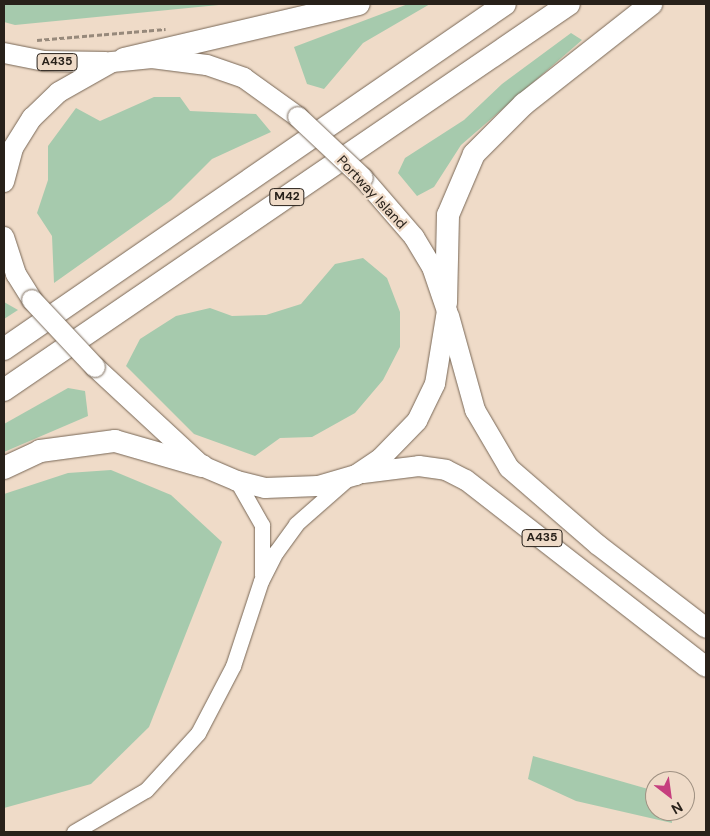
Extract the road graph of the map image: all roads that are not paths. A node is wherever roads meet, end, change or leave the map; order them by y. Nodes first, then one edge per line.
1 (359, 4) edge
2 (505, 4) edge
3 (569, 4) edge
4 (651, 4) edge
5 (4, 53) edge
6 (118, 60) junction
7 (4, 182) edge
8 (4, 237) edge
9 (446, 307) junction
10 (4, 349) edge
11 (4, 390) edge
12 (202, 466) junction
13 (4, 468) edge
14 (352, 477) junction
15 (237, 481) junction
16 (261, 581) junction
17 (706, 628) edge
18 (706, 667) edge
19 (74, 832) edge

1 - 6 highway
2 - 10 highway, M42
3 - 11 highway, M42
4 - 9 highway
5 - 6 highway, A435
6 - 7 highway, Portway Island
6 - 9 highway, Portway Island, bridge
8 - 12 highway, bridge
9 - 14 highway
9 - 17 highway, A435
12 - 13 highway
12 - 15 highway
14 - 15 highway
14 - 16 street
14 - 18 highway, A435
15 - 16 street
16 - 19 street

